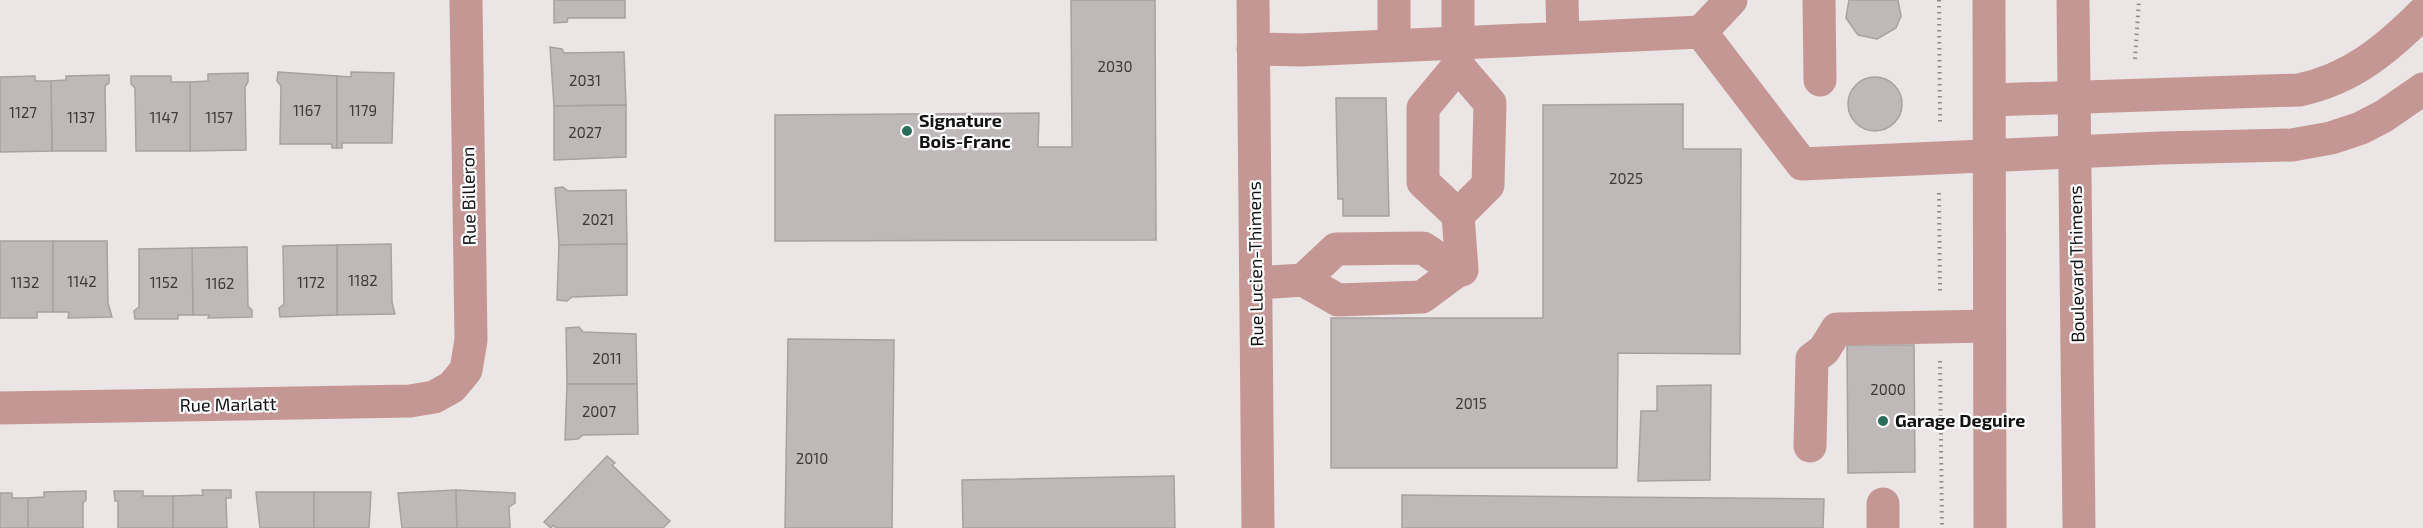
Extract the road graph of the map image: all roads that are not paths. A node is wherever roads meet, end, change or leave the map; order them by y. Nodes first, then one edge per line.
1 (466, 0) edge
2 (1253, 0) edge
3 (1394, 0) edge
4 (1458, 0) edge
5 (1562, 0) edge
6 (1731, 0) edge
7 (1819, 0) edge
8 (1989, 0) edge
9 (2073, 0) edge
10 (2423, 14) edge
11 (1701, 32) junction
12 (1563, 37) junction
13 (1394, 45) junction
14 (1253, 49) junction
15 (1459, 54) junction
16 (1820, 80) dead end
17 (2423, 89) edge
18 (2074, 97) junction
19 (1990, 100) junction
20 (2076, 152) junction
21 (1991, 157) junction
22 (1458, 214) junction
23 (1457, 271) junction
24 (1304, 279) junction
25 (1256, 283) junction
26 (1989, 326) junction
27 (452, 387) joint
28 (0, 408) edge
29 (1810, 446) dead end
30 (1258, 528) edge
31 (1990, 528) edge
32 (2079, 528) edge

1 - 27 street, Rue Billeron
2 - 14 street, Rue Lucien-Thimens
3 - 13 street
4 - 15 street
5 - 12 street
6 - 11 street
7 - 16 street
8 - 19 street
9 - 18 street, Boulevard Thimens
10 - 18 street
11 - 12 street
11 - 21 street
12 - 15 street
13 - 14 street
13 - 15 street
14 - 25 street, Rue Lucien-Thimens
15 - 22 street
15 - 22 street
17 - 20 street
18 - 19 street
18 - 20 street, Boulevard Thimens
19 - 21 street
20 - 21 street
20 - 32 street, Boulevard Thimens
21 - 26 street
22 - 23 street
23 - 24 street
23 - 24 street
24 - 25 street
25 - 30 street, Rue Lucien-Thimens
26 - 29 street
26 - 31 street
27 - 28 street, Rue Marlatt

